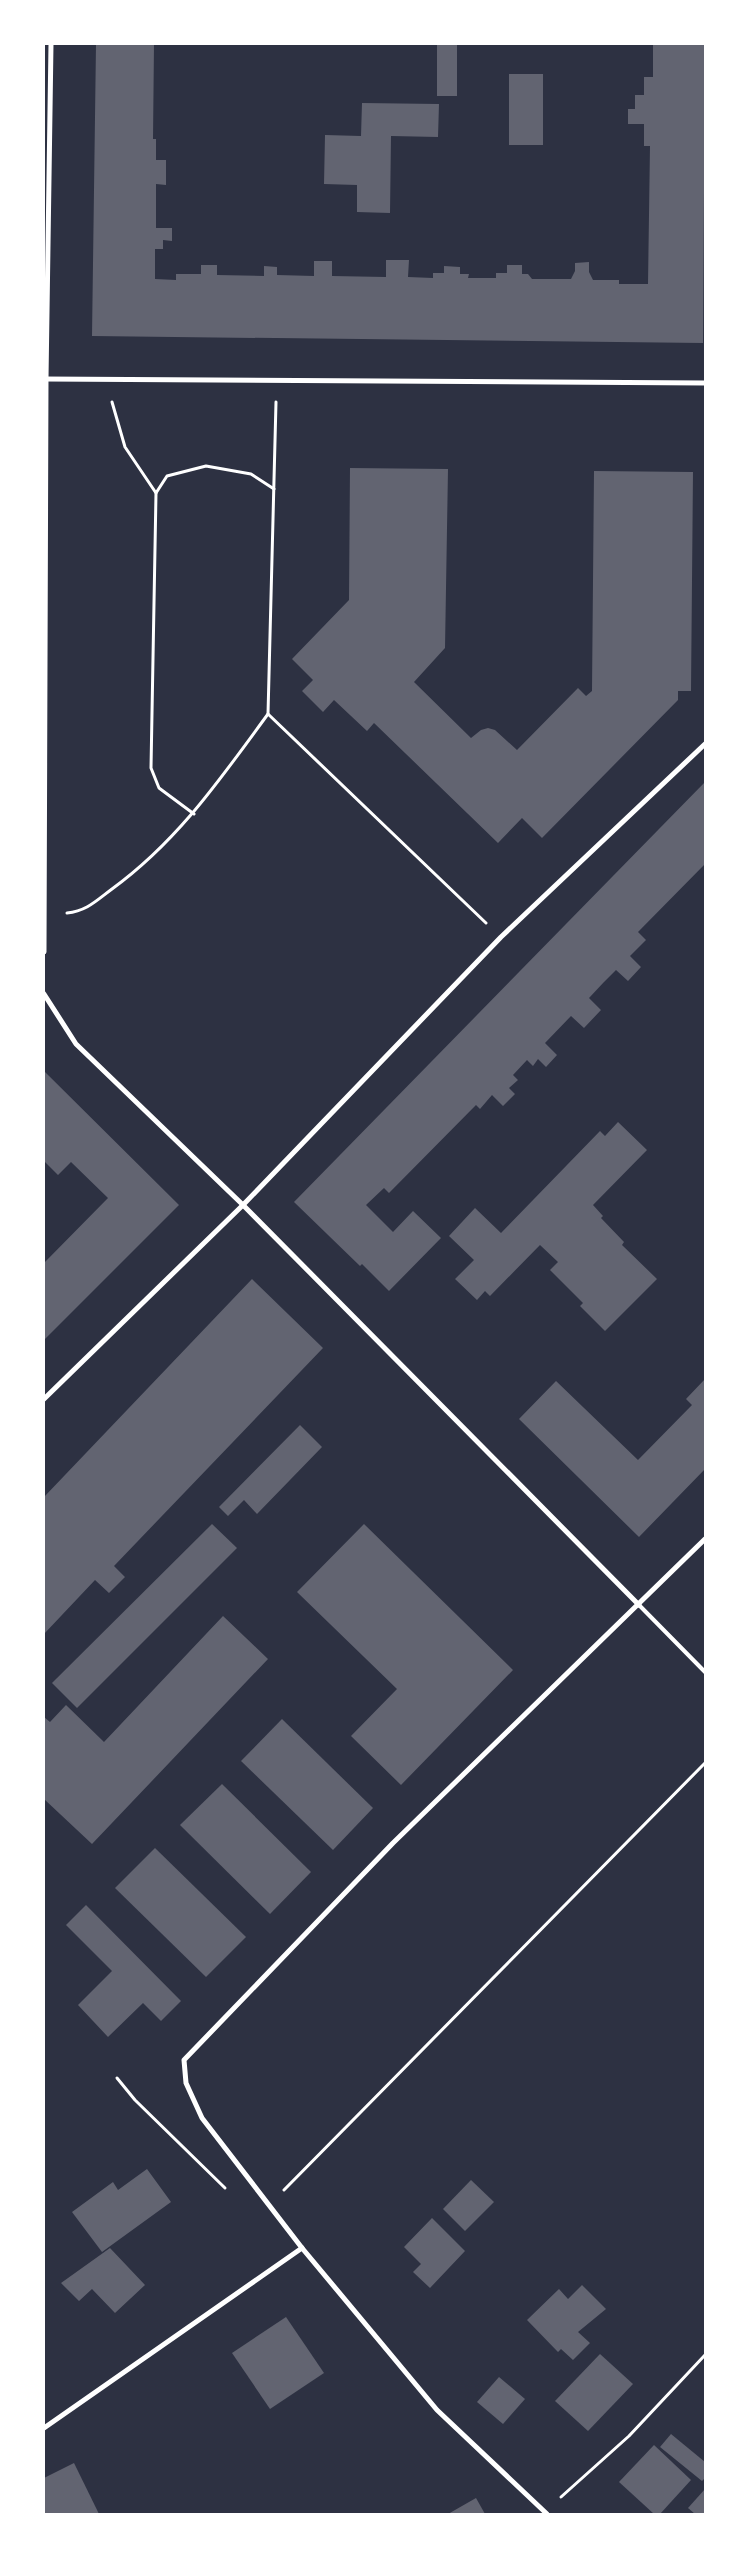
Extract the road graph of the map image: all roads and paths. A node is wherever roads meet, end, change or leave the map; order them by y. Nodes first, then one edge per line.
1 (51, 44) edge
2 (45, 379) edge
3 (111, 379) junction
4 (277, 380) junction
5 (705, 383) edge
6 (274, 489) junction
7 (156, 492) junction
8 (268, 714) junction
9 (705, 744) edge
10 (194, 814) junction
11 (44, 916) edge
12 (501, 937) junction
13 (44, 952) edge
14 (44, 994) edge
15 (243, 1205) junction
16 (44, 1398) edge
17 (705, 1539) edge
18 (639, 1605) junction
19 (705, 1672) edge
20 (705, 1763) edge
21 (117, 2078) dead end
22 (230, 2192) dead end
23 (269, 2204) junction
24 (302, 2248) junction
25 (705, 2355) edge
26 (44, 2428) edge
27 (546, 2513) edge

1 - 2 street
2 - 3 street
2 - 11 street
3 - 4 street
3 - 7 path
4 - 5 street
4 - 6 path
6 - 7 path
6 - 8 path
7 - 10 path
8 - 10 path
8 - 12 path
9 - 12 street
10 - 11 path
11 - 13 street
12 - 15 street
14 - 15 street
15 - 16 street
15 - 18 street
17 - 18 street
18 - 19 lane
18 - 23 street
20 - 23 path
21 - 22 path
23 - 24 street
24 - 26 street
24 - 27 street
25 - 27 path

